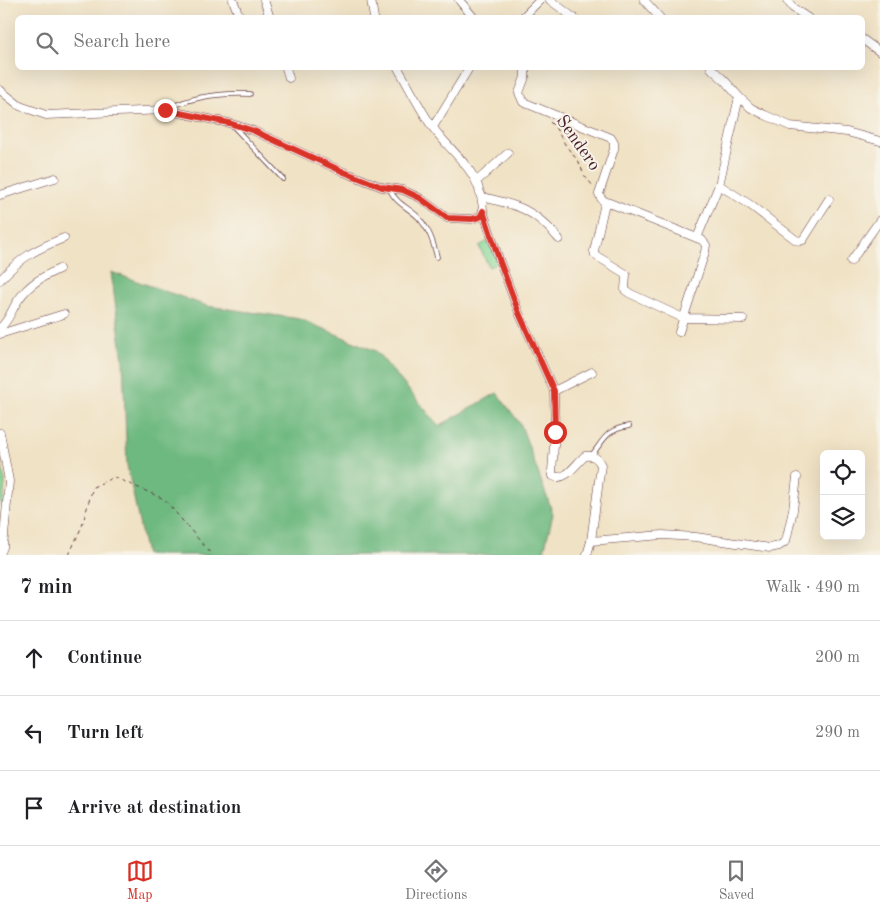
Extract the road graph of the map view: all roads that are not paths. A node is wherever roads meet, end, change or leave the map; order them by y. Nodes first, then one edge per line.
1 (233, 0) edge
2 (264, 0) edge
3 (371, 0) edge
4 (459, 0) edge
5 (540, 0) edge
6 (550, 0) edge
7 (644, 0) edge
8 (787, 0) edge
9 (239, 15) edge
10 (269, 15) edge
11 (374, 15) edge
12 (472, 15) edge
13 (525, 15) edge
14 (570, 15) edge
15 (657, 15) edge
16 (803, 15) edge
17 (865, 41) edge
18 (880, 52) edge
19 (287, 70) edge
20 (399, 70) edge
21 (468, 70) edge
22 (525, 70) edge
23 (713, 70) edge
24 (289, 78) dead end
25 (0, 90) edge
26 (250, 94) dead end
27 (739, 97) junction
28 (165, 110) junction
29 (229, 123) junction
30 (433, 127) junction
31 (880, 141) edge
32 (508, 153) dead end
33 (55, 178) dead end
34 (283, 179) dead end
35 (477, 181) junction
36 (719, 185) junction
37 (389, 188) junction
38 (0, 195) edge
39 (482, 197) junction
40 (829, 199) dead end
41 (605, 203) junction
42 (483, 211) junction
43 (880, 220) edge
44 (64, 238) dead end
45 (697, 238) junction
46 (559, 239) dead end
47 (437, 257) dead end
48 (850, 261) dead end
49 (59, 269) dead end
50 (0, 280) edge
51 (64, 314) dead end
52 (683, 318) junction
53 (743, 319) dead end
54 (0, 328) edge
55 (679, 332) dead end
56 (0, 334) edge
57 (592, 372) dead end
58 (554, 391) junction
59 (628, 426) dead end
60 (0, 434) edge
61 (592, 456) junction
62 (797, 477) dead end
63 (2, 516) edge
64 (591, 542) junction
65 (0, 555) edge
66 (588, 555) edge

1 - 9 street
2 - 10 street
3 - 11 street
4 - 12 street
5 - 13 street
6 - 14 street
7 - 15 street
8 - 16 street
17 - 18 street
19 - 24 street
20 - 30 street
21 - 30 street
22 - 41 street
23 - 27 street
25 - 28 street
26 - 28 lane
27 - 31 street
27 - 36 street
28 - 29 street
29 - 34 lane
29 - 37 street
30 - 35 street
32 - 35 street
33 - 38 street
35 - 39 street
36 - 40 street
36 - 45 street
37 - 42 street
37 - 47 lane
39 - 42 street
39 - 46 street
41 - 45 street
41 - 52 street
42 - 58 street
43 - 48 street
44 - 50 street
45 - 52 street
49 - 54 street
51 - 56 street
52 - 53 street
52 - 55 street
57 - 58 street
58 - 61 street
59 - 61 lane
60 - 63 street
61 - 64 street
62 - 64 street
63 - 65 street
64 - 66 street

